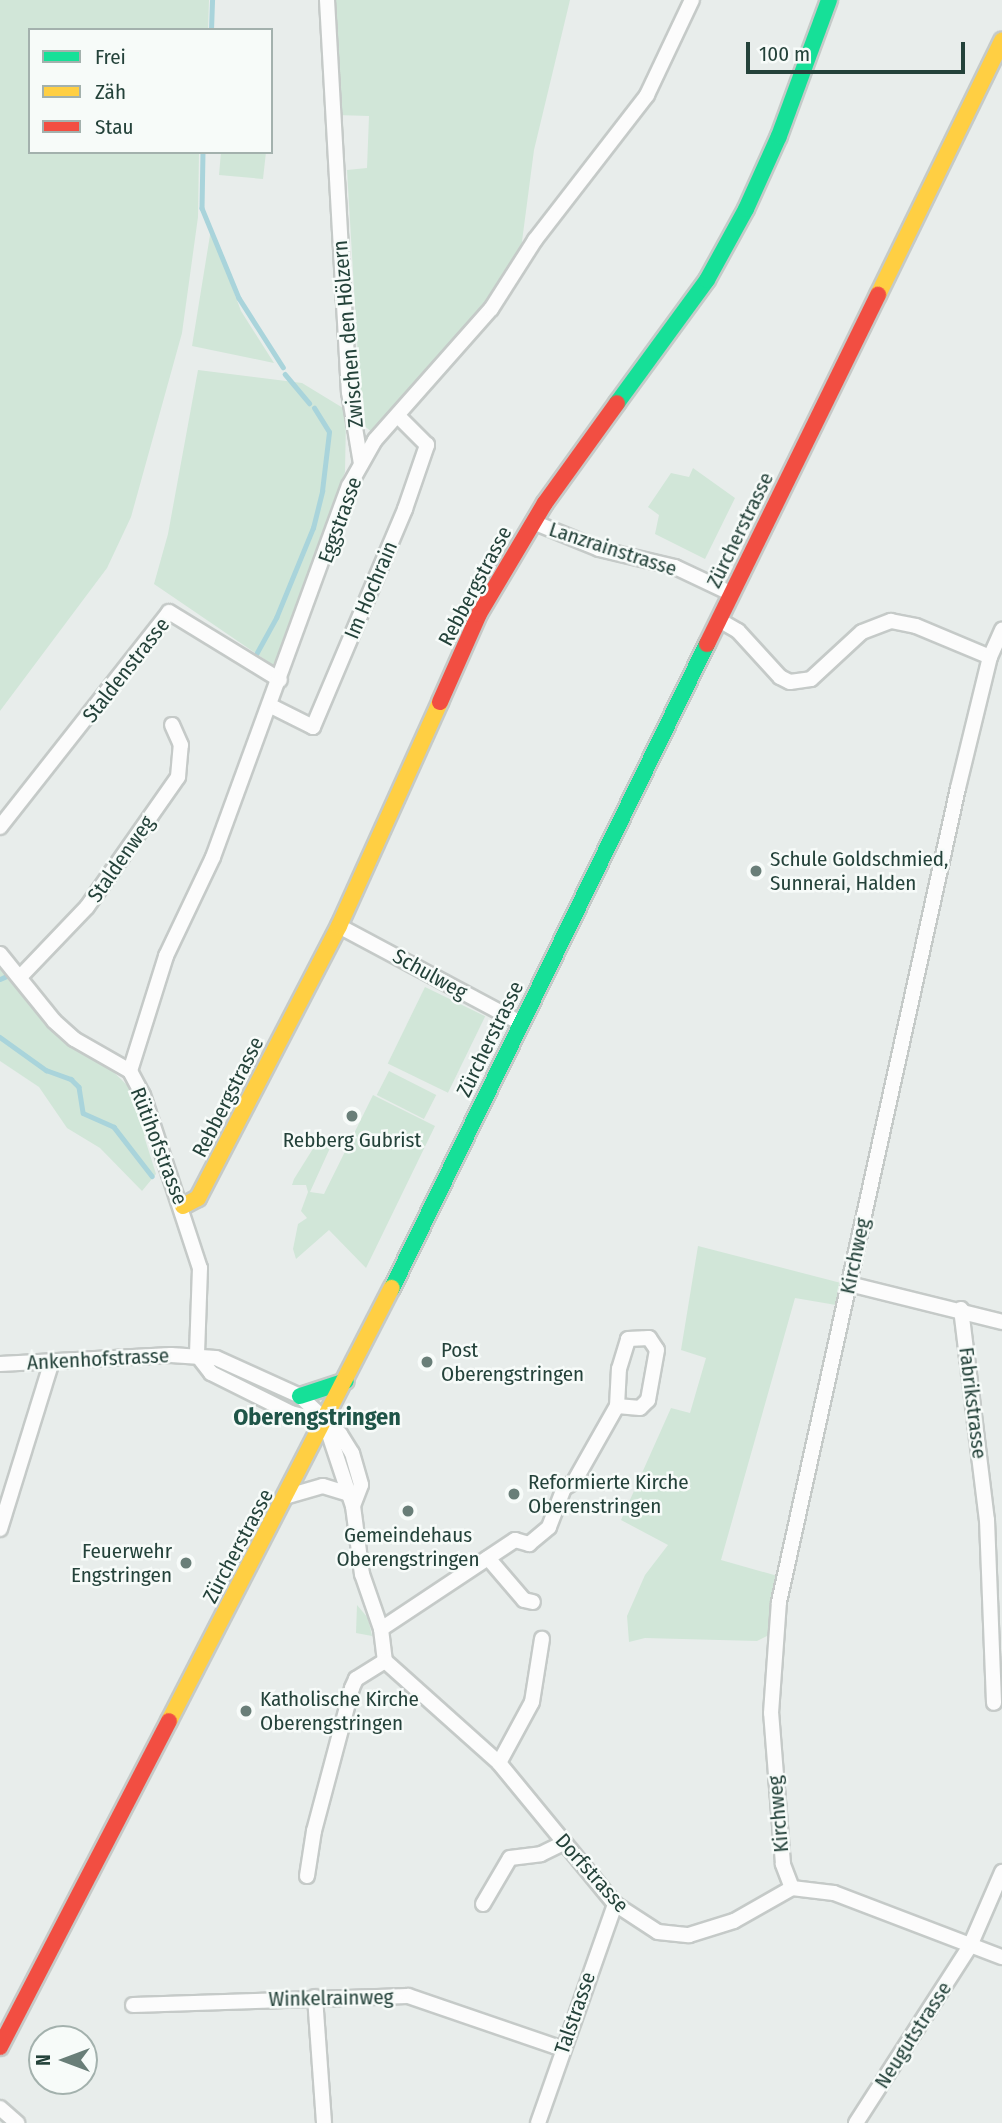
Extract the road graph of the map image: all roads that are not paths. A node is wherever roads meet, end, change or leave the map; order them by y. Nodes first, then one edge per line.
1 (327, 0) edge
2 (692, 0) edge
3 (829, 0) edge
4 (1002, 41) edge
5 (398, 416) junction
6 (361, 464) junction
7 (533, 522) junction
8 (732, 594) junction
9 (719, 620) junction
10 (1002, 630) edge
11 (995, 656) edge
12 (280, 680) junction
13 (271, 706) junction
14 (172, 725) dead end
15 (0, 827) edge
16 (339, 926) junction
17 (0, 954) edge
18 (21, 976) junction
19 (521, 1023) junction
20 (130, 1071) junction
21 (183, 1206) junction
22 (849, 1284) junction
23 (961, 1309) junction
24 (1002, 1322) edge
25 (197, 1355) junction
26 (52, 1362) junction
27 (0, 1364) edge
28 (346, 1381) junction
29 (300, 1396) junction
30 (617, 1406) junction
31 (325, 1422) junction
32 (288, 1496) junction
33 (349, 1500) junction
34 (0, 1529) edge
35 (488, 1558) junction
36 (533, 1602) dead end
37 (997, 1622) edge
38 (382, 1629) junction
39 (542, 1639) dead end
40 (385, 1661) junction
41 (993, 1703) dead end
42 (499, 1763) junction
43 (564, 1843) junction
44 (1002, 1872) edge
45 (307, 1876) dead end
46 (792, 1888) junction
47 (615, 1903) junction
48 (483, 1904) dead end
49 (970, 1946) junction
50 (1002, 1957) edge
51 (315, 1997) junction
52 (132, 2005) dead end
53 (0, 2047) edge
54 (563, 2049) junction
55 (0, 2108) edge
56 (17, 2123) edge
57 (324, 2123) edge
58 (538, 2123) edge
59 (856, 2123) edge

1 - 6 street, Zwischen den Hölzern
2 - 5 street, Eggstrasse
3 - 7 main road, Rebbergstrasse
4 - 8 main road, Zürcherstrasse
5 - 6 street, Eggstrasse
5 - 13 street, Im Hochrain
6 - 12 street, Eggstrasse
7 - 8 street, Lanzrainstrasse
7 - 16 main road, Rebbergstrasse
8 - 9 main road, Zürcherstrasse
9 - 11 street
9 - 19 main road, Zürcherstrasse
10 - 11 street, Kirchweg
11 - 22 street, Kirchweg
12 - 13 street, Eggstrasse
12 - 15 street, Staldenstrasse
13 - 20 street, Eggstrasse
14 - 18 street, Staldenweg
16 - 19 street, Schulweg
16 - 21 main road, Rebbergstrasse
17 - 18 street, Rütihofstrasse
18 - 20 street, Rütihofstrasse
19 - 28 main road, Zürcherstrasse
20 - 21 street, Rütihofstrasse
21 - 25 street, Rütihofstrasse
22 - 23 street
22 - 46 street, Kirchweg
23 - 24 street
23 - 37 street, Fabrikstrasse
25 - 26 street, Ankenhofstrasse
25 - 29 street
25 - 31 street
26 - 27 street, Ankenhofstrasse
26 - 34 street
28 - 29 main road
28 - 31 main road, Zürcherstrasse
29 - 31 street
30 - 30 street
30 - 35 street
31 - 32 main road, Zürcherstrasse
31 - 33 street
32 - 33 street
32 - 53 main road, Zürcherstrasse
33 - 38 street
35 - 36 street
35 - 38 street
37 - 41 street, Fabrikstrasse
38 - 40 street
39 - 42 street
40 - 42 street, Dorfstrasse
40 - 45 street
42 - 43 street, Dorfstrasse
43 - 47 street, Dorfstrasse
43 - 48 street
44 - 49 street, Neugutstrasse
46 - 47 street, Dorfstrasse
46 - 49 street
47 - 54 street, Talstrasse
49 - 50 street
49 - 59 street, Neugutstrasse
51 - 52 street, Winkelrainweg
51 - 54 street, Winkelrainweg
51 - 57 street
54 - 58 street, Talstrasse
55 - 56 street

